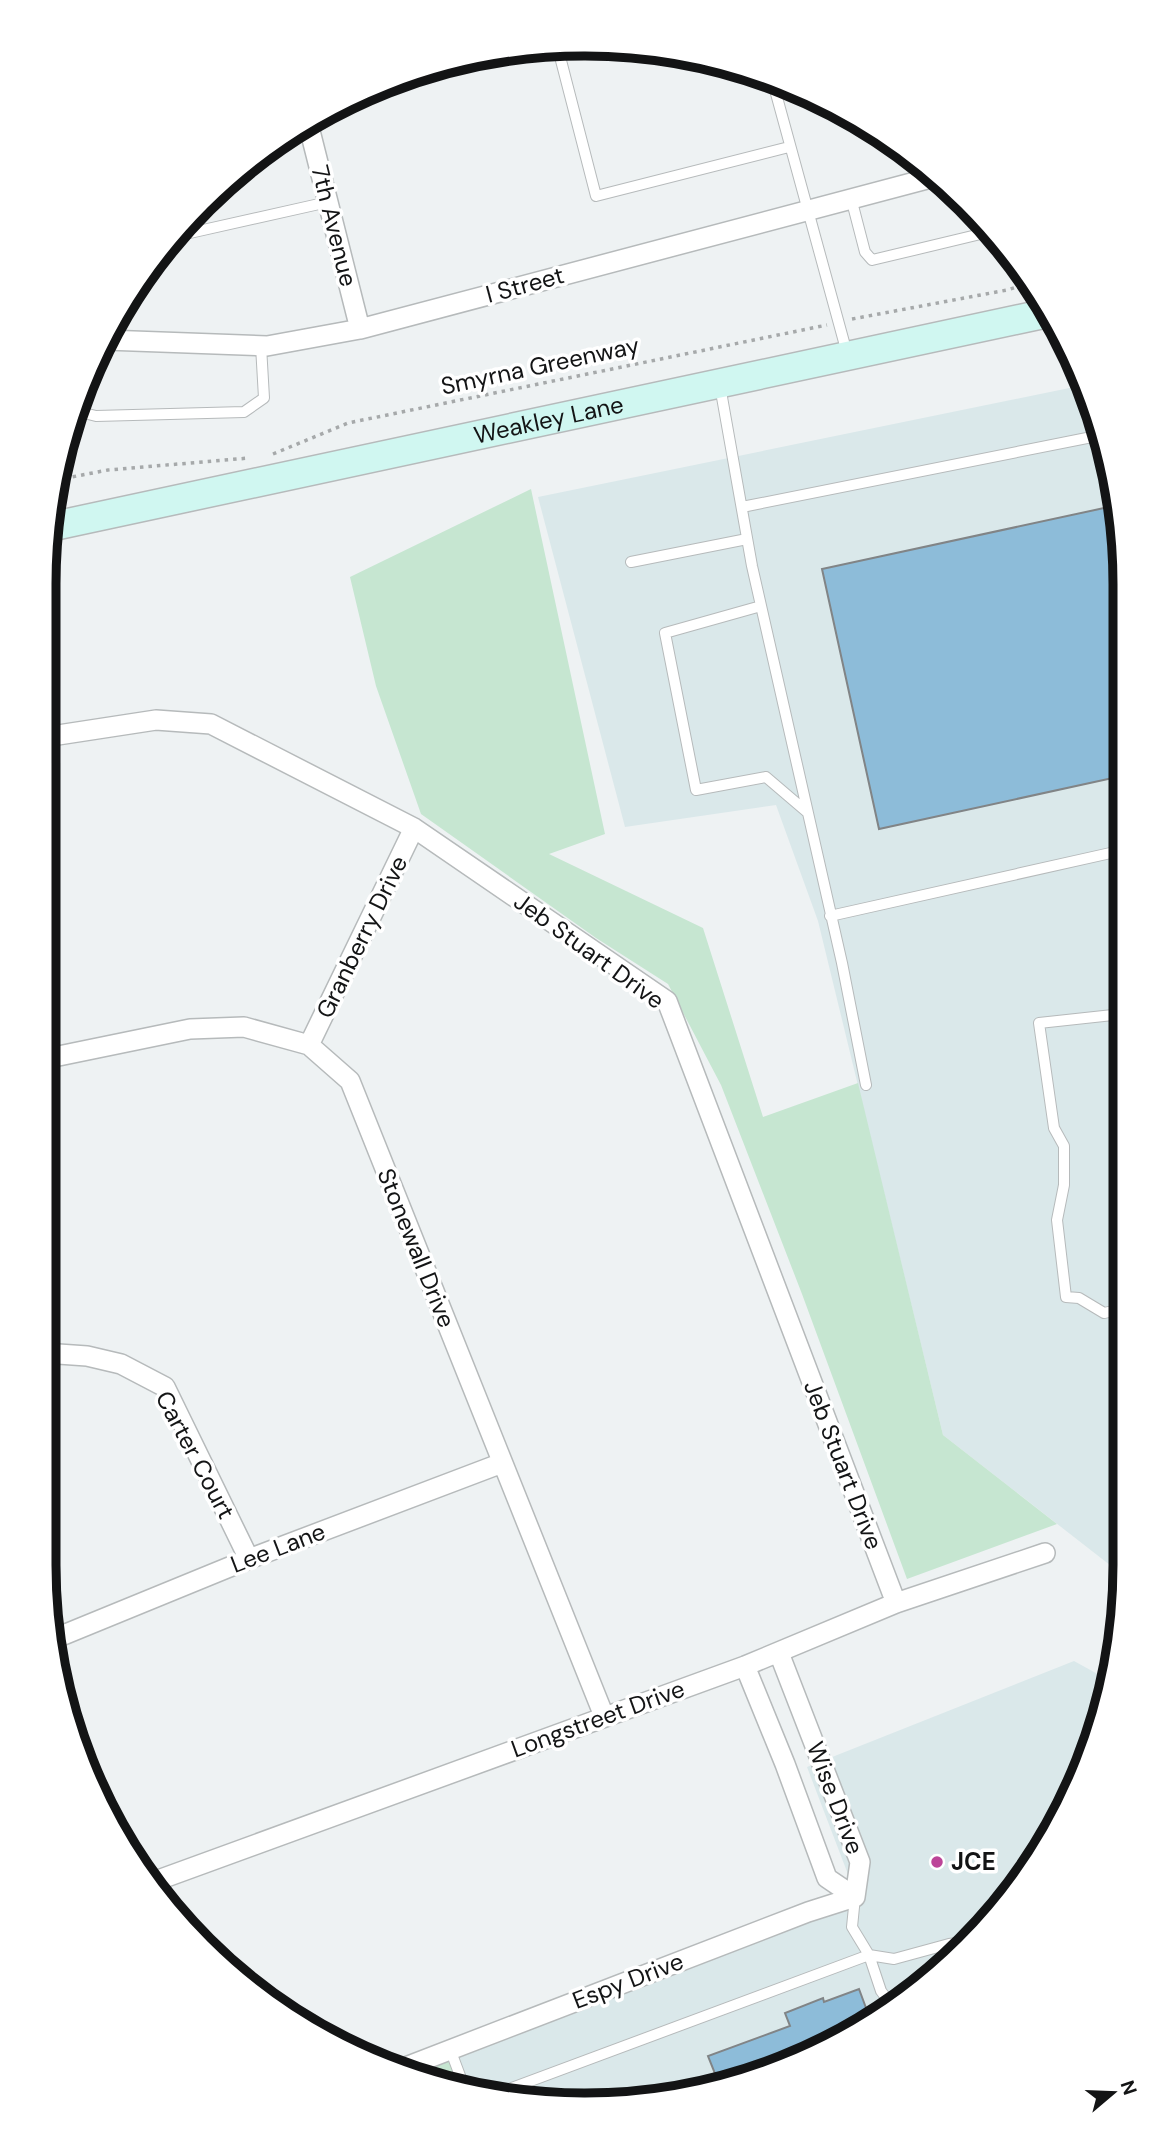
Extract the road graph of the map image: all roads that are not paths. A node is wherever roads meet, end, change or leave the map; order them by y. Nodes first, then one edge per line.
1 (560, 57) edge
2 (775, 92) edge
3 (311, 133) edge
4 (789, 147) junction
5 (924, 180) edge
6 (851, 198) junction
7 (328, 202) junction
8 (807, 210) junction
9 (190, 233) edge
10 (980, 234) edge
11 (1039, 315) edge
12 (360, 329) junction
13 (116, 340) edge
14 (261, 346) junction
15 (848, 356) junction
16 (720, 385) junction
17 (85, 413) edge
18 (1092, 437) edge
19 (742, 507) junction
20 (60, 525) edge
21 (747, 539) junction
22 (631, 562) dead end
23 (761, 606) junction
24 (56, 735) edge
25 (807, 813) junction
26 (414, 828) junction
27 (1113, 852) edge
28 (830, 915) junction
29 (1113, 1015) edge
30 (309, 1045) junction
31 (56, 1057) edge
32 (866, 1084) dead end
33 (1113, 1312) edge
34 (56, 1354) edge
35 (502, 1463) junction
36 (1045, 1553) dead end
37 (249, 1559) junction
38 (896, 1603) junction
39 (61, 1636) edge
40 (779, 1653) junction
41 (746, 1666) junction
42 (604, 1716) junction
43 (161, 1880) edge
44 (855, 1897) junction
45 (952, 1944) edge
46 (869, 1955) junction
47 (886, 1998) edge
48 (450, 2049) junction
49 (413, 2064) edge
50 (461, 2078) edge
51 (513, 2088) edge

1 - 4 lane
2 - 4 lane
3 - 7 street, 7th Avenue
4 - 8 lane
5 - 6 street, I Street
6 - 8 street, I Street
6 - 10 lane
7 - 9 lane
7 - 12 street, 7th Avenue
8 - 12 street, I Street
8 - 15 lane
11 - 15 main road, Weakley Lane
12 - 14 street, I Street
13 - 14 street, I Street
14 - 17 lane
15 - 16 main road, Weakley Lane
16 - 19 lane
16 - 20 main road, Weakley Lane
18 - 19 lane
19 - 21 lane
21 - 22 lane
21 - 23 lane
23 - 25 lane
23 - 25 lane
24 - 26 street, Jeb Stuart Drive
25 - 28 lane
26 - 30 street, Granberry Drive
26 - 38 street, Jeb Stuart Drive
27 - 28 lane
28 - 32 lane
29 - 33 lane
30 - 31 street, Stonewall Drive
30 - 35 street, Stonewall Drive
34 - 37 street, Carter Court
35 - 37 street, Lee Lane
35 - 42 street, Stonewall Drive
36 - 38 street, Longstreet Drive
37 - 39 street, Lee Lane
38 - 40 street, Longstreet Drive
40 - 41 street, Longstreet Drive
40 - 44 street, Wise Drive
41 - 42 street, Longstreet Drive
41 - 44 street, Wise Drive
42 - 43 street, Longstreet Drive
44 - 46 lane
44 - 48 street, Espy Drive
45 - 46 lane
46 - 47 lane
46 - 51 lane
48 - 49 street, Espy Drive
48 - 50 lane

